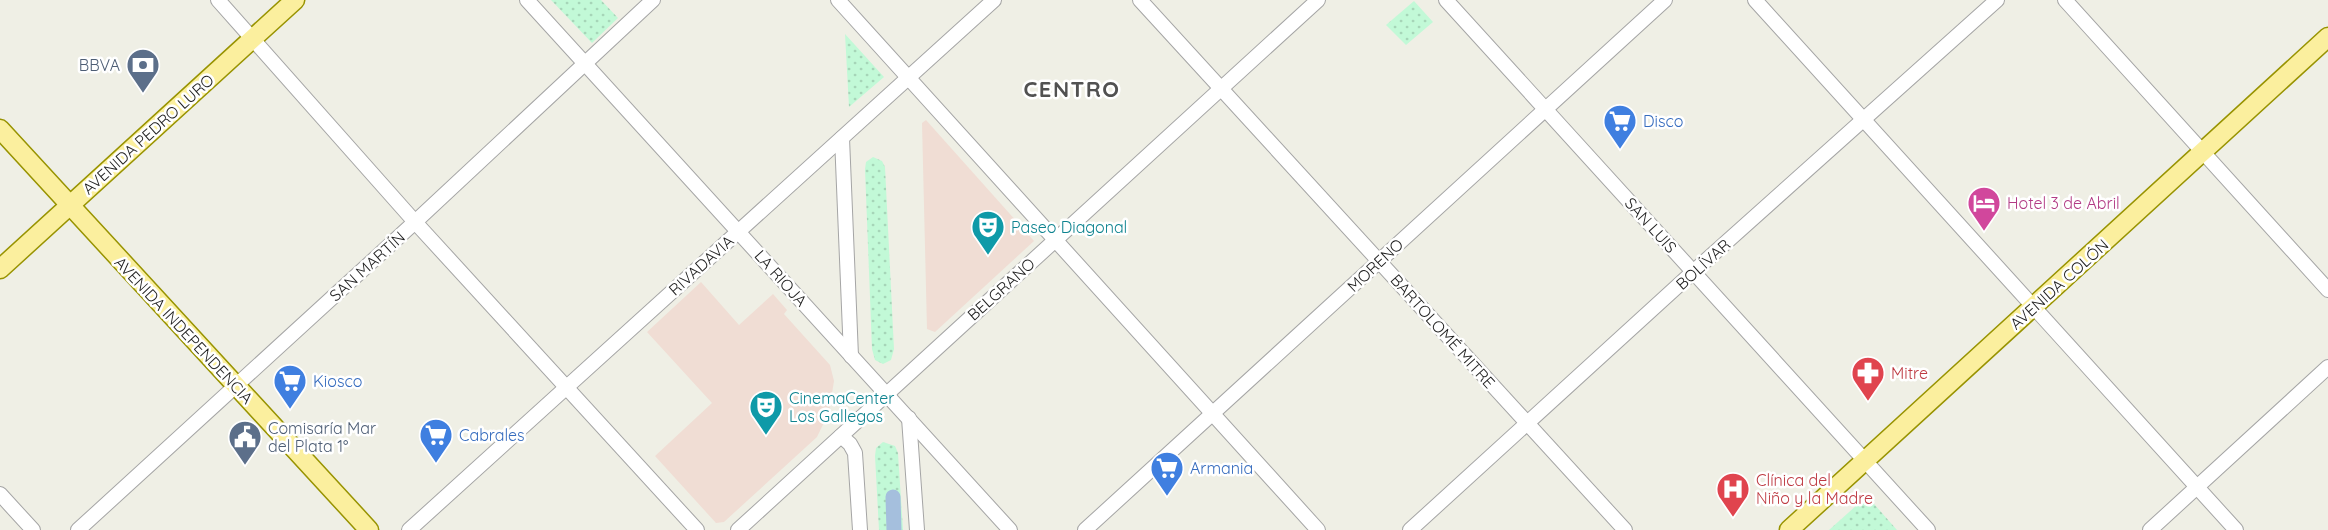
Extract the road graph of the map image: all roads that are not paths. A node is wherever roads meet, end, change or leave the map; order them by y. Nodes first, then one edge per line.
1 (218, 0) edge
2 (295, 0) edge
3 (527, 0) edge
4 (653, 0) edge
5 (838, 0) edge
6 (994, 0) edge
7 (1140, 0) edge
8 (1318, 0) edge
9 (1446, 0) edge
10 (1665, 0) edge
11 (1755, 0) edge
12 (1997, 0) edge
13 (2065, 0) edge
14 (2328, 37) edge
15 (253, 39) junction
16 (585, 63) junction
17 (909, 77) junction
18 (1221, 89) junction
19 (1546, 109) junction
20 (1863, 120) junction
21 (0, 129) edge
22 (842, 138) junction
23 (2203, 152) junction
24 (70, 206) junction
25 (415, 222) junction
26 (738, 231) junction
27 (1056, 239) junction
28 (1379, 261) junction
29 (0, 269) edge
30 (1693, 272) junction
31 (2328, 290) edge
32 (2033, 307) junction
33 (851, 356) junction
34 (2328, 368) edge
35 (236, 386) junction
36 (566, 387) junction
37 (886, 394) junction
38 (1213, 413) junction
39 (909, 418) junction
40 (1527, 423) junction
41 (841, 436) junction
42 (1866, 460) junction
43 (2197, 487) junction
44 (0, 494) edge
45 (33, 530) edge
46 (78, 530) edge
47 (369, 530) edge
48 (409, 530) edge
49 (697, 530) edge
50 (738, 530) edge
51 (860, 530) edge
52 (917, 530) edge
53 (1010, 530) edge
54 (1085, 530) edge
55 (1318, 530) edge
56 (1410, 530) edge
57 (1625, 530) edge
58 (1789, 530) edge
59 (1929, 530) edge
60 (2150, 530) edge
61 (2236, 530) edge

1 - 15 street
2 - 15 main road, AVENIDA PEDRO LURO
3 - 16 street, LA RIOJA
4 - 16 street, SAN MARTÍN
5 - 17 street
6 - 17 street, RIVADAVIA
7 - 18 street, BARTOLOMÉ MITRE
8 - 18 street, BELGRANO
9 - 19 street, SAN LUIS
10 - 19 street, MORENO
11 - 20 street
12 - 20 street, BOLÍVAR
13 - 23 street
14 - 23 main road, AVENIDA COLÓN
15 - 24 main road, AVENIDA PEDRO LURO
15 - 25 street
16 - 25 street, SAN MARTÍN
16 - 26 street, LA RIOJA
17 - 22 street, RIVADAVIA
17 - 27 street
18 - 27 street, BELGRANO
18 - 28 street, BARTOLOMÉ MITRE
19 - 28 street, MORENO
19 - 30 street, SAN LUIS
20 - 30 street, BOLÍVAR
20 - 32 street
21 - 24 main road, AVENIDA INDEPENDENCIA
22 - 26 street, RIVADAVIA
22 - 33 street
23 - 31 street
23 - 32 main road, AVENIDA COLÓN
24 - 29 main road, AVENIDA PEDRO LURO
24 - 35 main road, AVENIDA INDEPENDENCIA
25 - 35 street, SAN MARTÍN
25 - 36 street
26 - 33 street, LA RIOJA
26 - 36 street, RIVADAVIA
27 - 37 street, BELGRANO
27 - 38 street
28 - 38 street, MORENO
28 - 40 street, BARTOLOMÉ MITRE
30 - 40 street, BOLÍVAR
30 - 42 street, SAN LUIS
32 - 42 main road, AVENIDA COLÓN
32 - 43 street
33 - 37 street, LA RIOJA
34 - 43 street
35 - 46 street, SAN MARTÍN
35 - 47 main road, AVENIDA INDEPENDENCIA
36 - 48 street, RIVADAVIA
36 - 49 street
37 - 39 street, LA RIOJA
37 - 41 street, BELGRANO
38 - 54 street, MORENO
38 - 55 street
39 - 52 street
39 - 53 street, LA RIOJA
40 - 56 street, BOLÍVAR
40 - 57 street, BARTOLOMÉ MITRE
41 - 50 street, BELGRANO
41 - 51 street
42 - 58 main road, AVENIDA COLÓN
42 - 59 street, SAN LUIS
43 - 60 street
43 - 61 street
44 - 45 street

